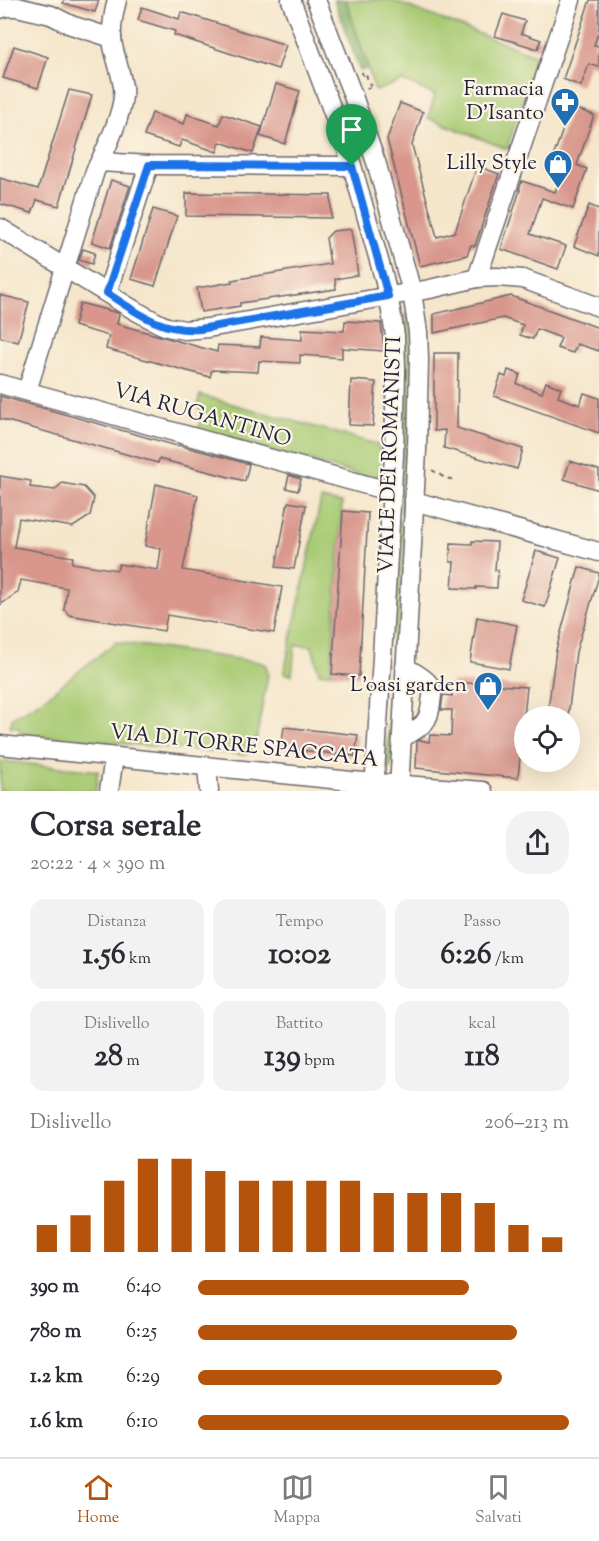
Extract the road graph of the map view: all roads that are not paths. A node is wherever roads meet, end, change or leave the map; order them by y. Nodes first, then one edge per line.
1 (117, 0) edge
2 (291, 0) edge
3 (316, 0) edge
4 (571, 0) edge
5 (0, 9) edge
6 (112, 38) junction
7 (100, 162) junction
8 (149, 165) junction
9 (352, 166) junction
10 (0, 228) edge
11 (65, 268) junction
12 (477, 279) junction
13 (412, 292) junction
14 (107, 293) junction
15 (388, 296) junction
16 (599, 307) edge
17 (0, 384) edge
18 (27, 391) junction
19 (392, 492) junction
20 (414, 501) junction
21 (599, 552) edge
22 (405, 667) junction
23 (402, 738) junction
24 (0, 745) edge
25 (114, 757) junction
26 (207, 766) junction
27 (374, 787) edge
28 (399, 788) edge
29 (109, 791) edge
30 (209, 791) edge
31 (483, 791) edge

1 - 6 street
2 - 9 street, VIALE DEI ROMANISTI
3 - 13 street, VIALE DEI ROMANISTI
4 - 12 street
5 - 6 street
6 - 7 street
7 - 8 street
7 - 11 street
8 - 9 street
8 - 14 street
9 - 15 street, VIALE DEI ROMANISTI
10 - 11 street
11 - 14 street
11 - 18 street
12 - 13 street
12 - 16 street
13 - 15 street
13 - 20 street, VIALE DEI ROMANISTI
14 - 15 street
15 - 19 street, VIALE DEI ROMANISTI
17 - 18 street, VIA RUGANTINO
18 - 19 street, VIA RUGANTINO
19 - 27 street, VIALE DEI ROMANISTI
20 - 21 street
20 - 22 street, VIALE DEI ROMANISTI
22 - 23 street, VIALE DEI ROMANISTI
22 - 23 street
23 - 28 street, VIALE DEI ROMANISTI
24 - 25 street, VIA DI TORRE SPACCATA
25 - 26 street, VIA DI TORRE SPACCATA
25 - 29 street
26 - 27 street, VIA DI TORRE SPACCATA
26 - 30 street
27 - 28 street, VIA DI TORRE SPACCATA
28 - 31 street, VIA DI TORRE SPACCATA

